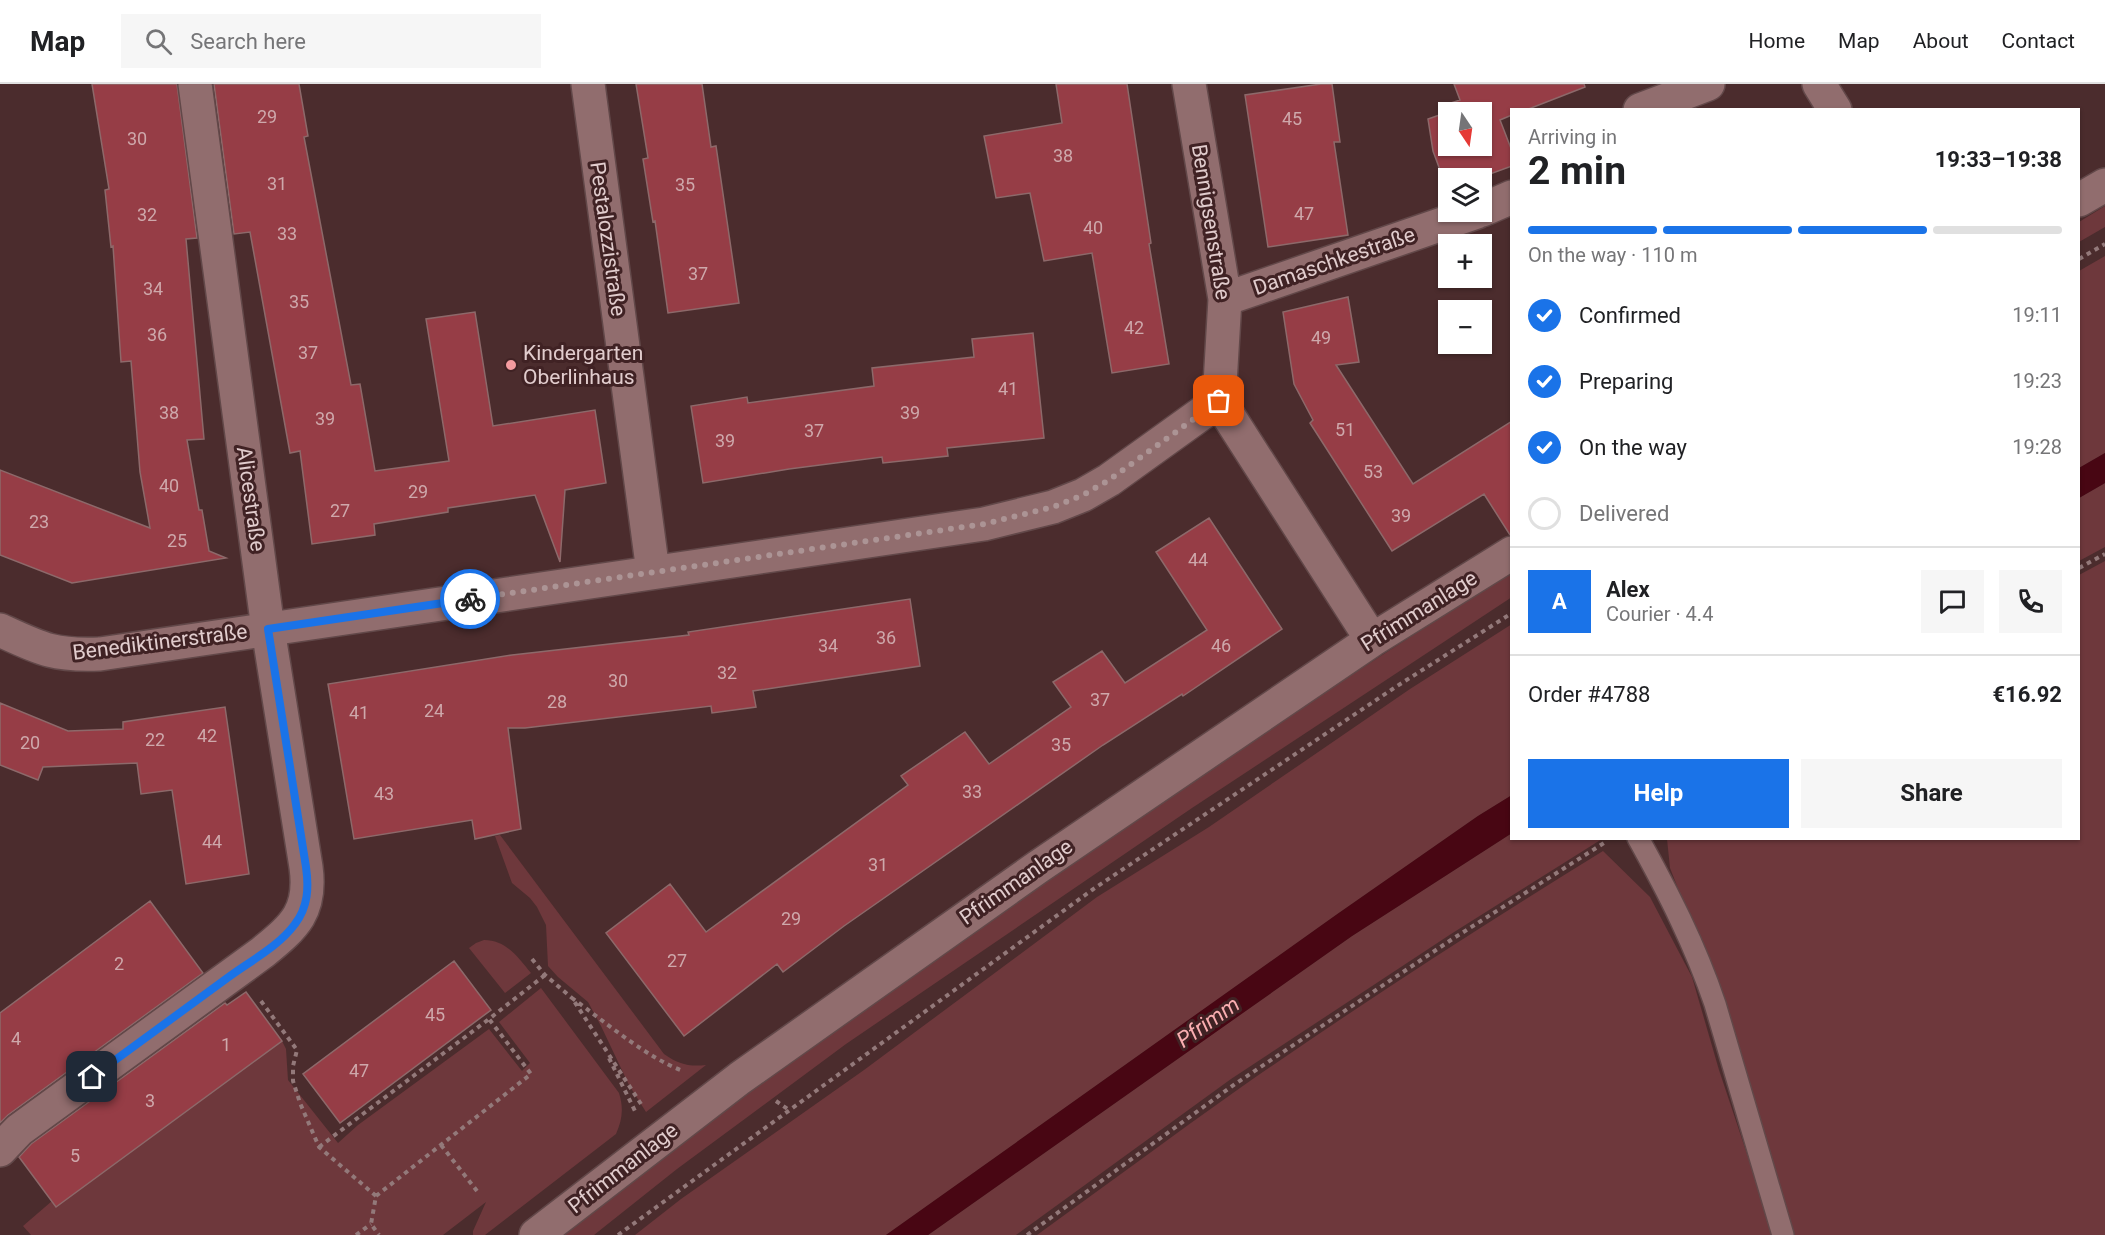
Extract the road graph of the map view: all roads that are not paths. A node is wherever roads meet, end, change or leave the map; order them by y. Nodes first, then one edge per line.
1 (195, 84) edge
2 (588, 84) edge
3 (1189, 84) edge
4 (1708, 84) edge
5 (1819, 84) edge
6 (1645, 108) edge
7 (1834, 108) edge
8 (2105, 185) edge
9 (1510, 198) edge
10 (2080, 199) edge
11 (1492, 206) edge
12 (1448, 222) edge
13 (1225, 299) junction
14 (1219, 401) junction
15 (1510, 554) edge
16 (653, 572) junction
17 (268, 629) junction
18 (0, 630) edge
19 (1372, 640) junction
20 (1639, 840) edge
21 (0, 1150) edge
22 (536, 1235) edge
23 (1783, 1235) edge

1 - 17 street, Alicestraße
2 - 16 street, Pestalozzistraße
3 - 13 street, Bennigsenstraße
4 - 6 street
5 - 7 street
8 - 10 street
9 - 11 street
12 - 13 street, Damaschkestraße
13 - 14 street, Bennigsenstraße
14 - 16 street, Benediktinerstraße
14 - 19 street
15 - 19 street, Pfrimmanlage
16 - 17 street, Benediktinerstraße
17 - 18 street, Benediktinerstraße
17 - 21 street, Alicestraße
19 - 22 street, Pfrimmanlage
20 - 23 lane

